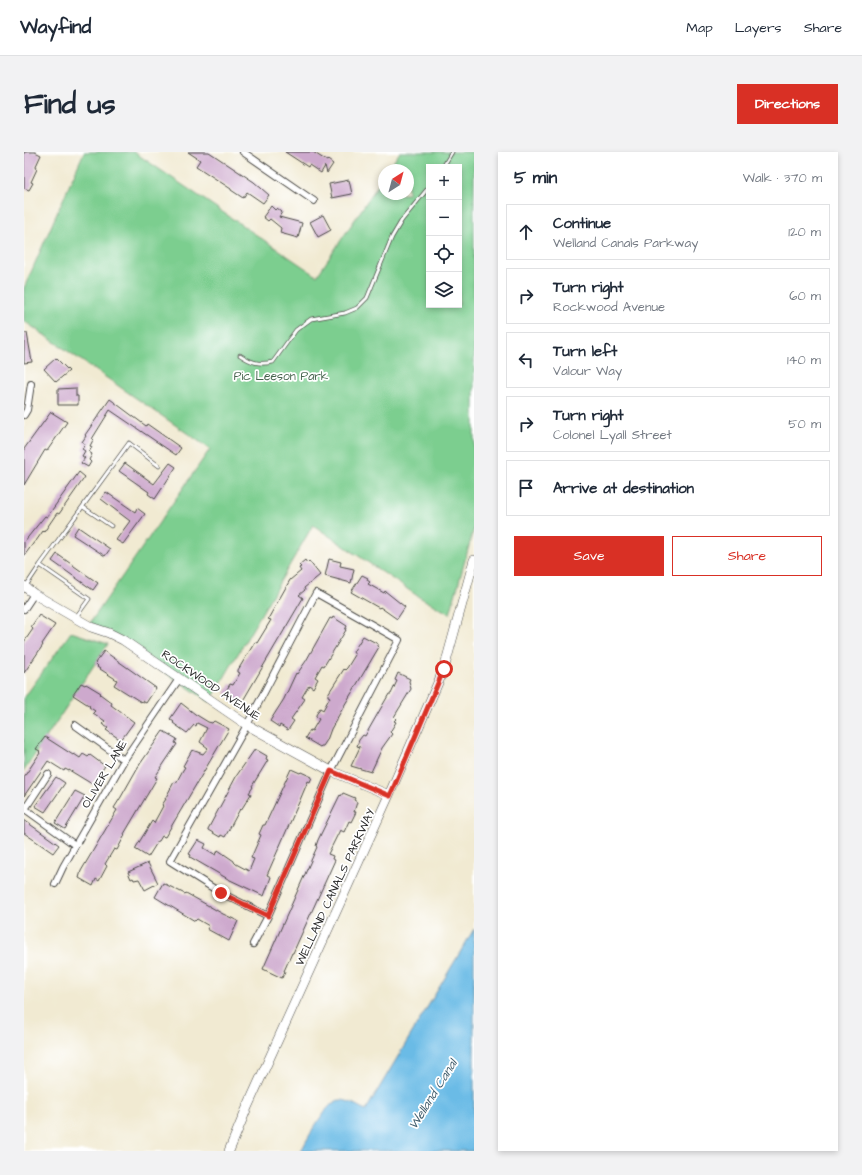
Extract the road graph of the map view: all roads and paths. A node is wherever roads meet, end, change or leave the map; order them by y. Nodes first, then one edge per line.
1 (243, 152) edge
2 (452, 152) edge
3 (445, 164) edge
4 (426, 191) edge
5 (314, 201) dead end
6 (240, 355) dead end
7 (31, 384) dead end
8 (24, 415) edge
9 (159, 466) dead end
10 (83, 507) junction
11 (111, 526) dead end
12 (474, 560) edge
13 (40, 565) junction
14 (25, 587) edge
15 (34, 594) junction
16 (24, 609) edge
17 (76, 618) junction
18 (179, 679) junction
19 (75, 725) dead end
20 (247, 725) junction
21 (124, 760) junction
22 (331, 771) junction
23 (48, 774) dead end
24 (390, 796) junction
25 (24, 809) edge
26 (75, 845) junction
27 (55, 884) dead end
28 (268, 916) junction
29 (253, 944) dead end
30 (229, 1151) edge

1 - 5 street
2 - 3 lane
4 - 6 lane
7 - 8 street
9 - 10 lane
10 - 11 lane
10 - 13 lane
12 - 24 main road, WELLAND CANALS PARKWAY
13 - 14 lane
13 - 17 lane
14 - 15 main road, ROCKWOOD AVENUE
15 - 16 street
15 - 17 main road, ROCKWOOD AVENUE
17 - 18 main road, ROCKWOOD AVENUE
18 - 20 main road, ROCKWOOD AVENUE
18 - 21 street, OLIVER LANE
19 - 21 street
20 - 22 main road, ROCKWOOD AVENUE
20 - 22 street
20 - 28 street
21 - 26 street, OLIVER LANE
22 - 24 main road, ROCKWOOD AVENUE
22 - 28 street
23 - 25 street
24 - 30 main road, WELLAND CANALS PARKWAY
25 - 26 street
26 - 27 street, OLIVER LANE
28 - 29 street

